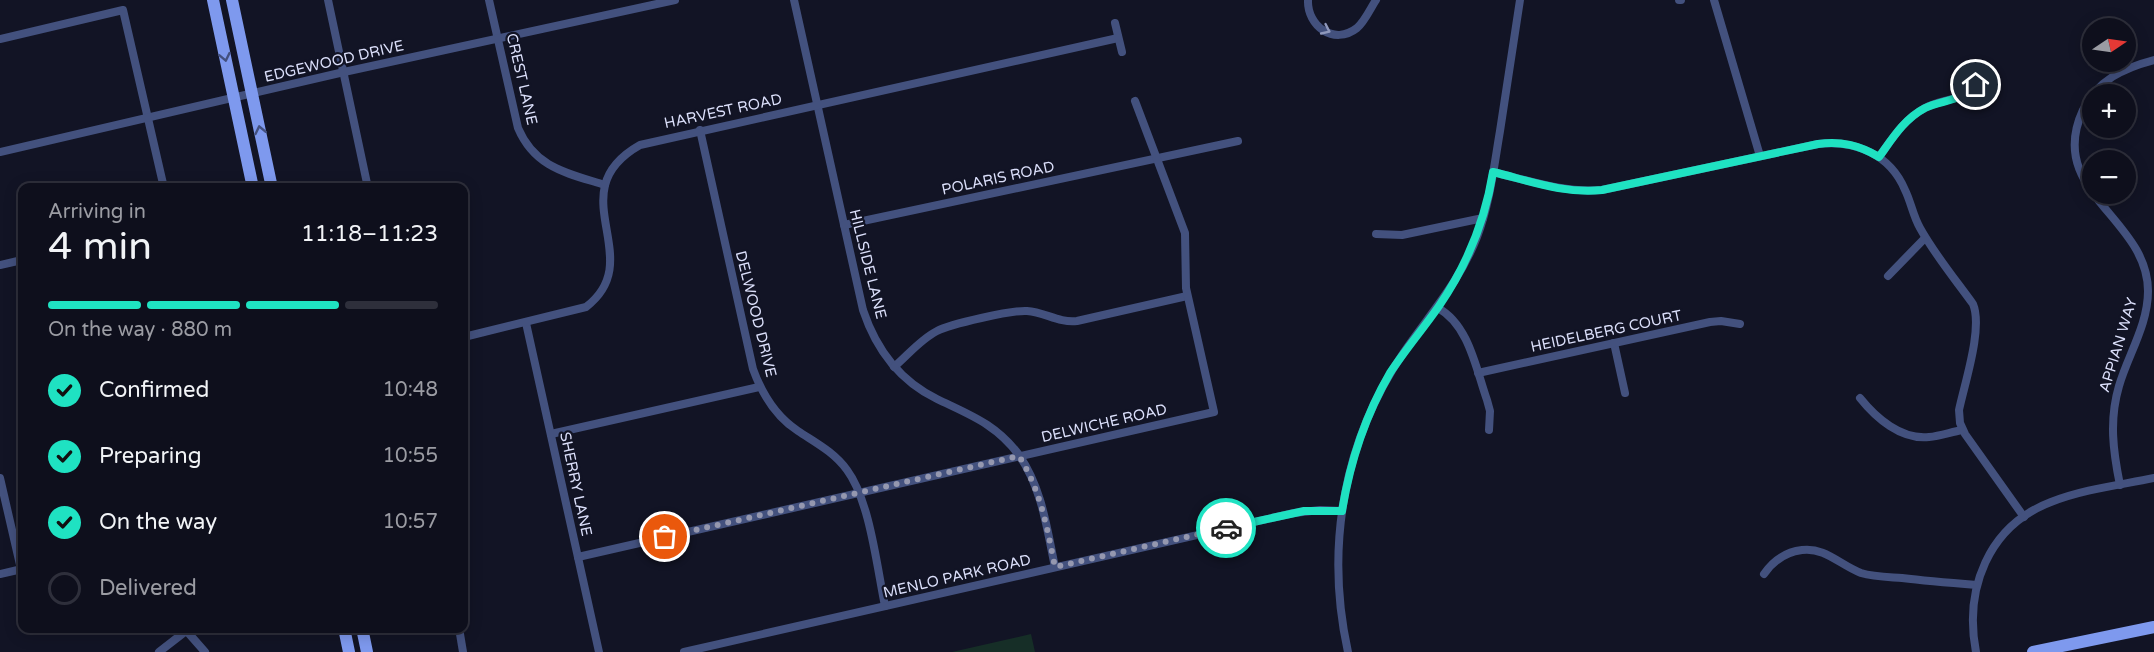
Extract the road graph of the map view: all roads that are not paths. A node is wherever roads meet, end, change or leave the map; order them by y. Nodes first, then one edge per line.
1 (213, 0) edge
2 (232, 0) edge
3 (328, 0) edge
4 (489, 0) edge
5 (675, 0) edge
6 (794, 0) edge
7 (1308, 0) edge
8 (1376, 0) edge
9 (1520, 0) edge
10 (1714, 0) edge
11 (1115, 23) dead end
12 (499, 38) junction
13 (1118, 38) junction
14 (0, 39) edge
15 (1122, 52) dead end
16 (2154, 60) edge
17 (344, 72) junction
18 (1976, 85) dead end
19 (253, 94) junction
20 (234, 98) junction
21 (1135, 101) dead end
22 (817, 105) junction
23 (148, 118) junction
24 (700, 130) junction
25 (1239, 141) dead end
26 (0, 153) edge
27 (1760, 156) junction
28 (1879, 157) junction
29 (1157, 158) junction
30 (1493, 172) junction
31 (163, 183) edge
32 (252, 183) edge
33 (271, 183) edge
34 (367, 183) edge
35 (605, 185) junction
36 (1483, 218) junction
37 (844, 225) junction
38 (1376, 234) dead end
39 (1925, 238) junction
40 (18, 261) edge
41 (0, 265) edge
42 (1888, 276) dead end
43 (1187, 296) junction
44 (1438, 308) junction
45 (526, 323) junction
46 (1740, 324) dead end
47 (468, 336) edge
48 (1614, 343) junction
49 (894, 367) junction
50 (1478, 373) junction
51 (759, 387) junction
52 (1625, 393) dead end
53 (1860, 398) dead end
54 (1489, 430) dead end
55 (1962, 430) junction
56 (551, 435) junction
57 (1019, 456) junction
58 (0, 478) edge
59 (2154, 478) edge
60 (2120, 485) junction
61 (860, 492) junction
62 (1342, 511) junction
63 (2024, 517) junction
64 (18, 552) edge
65 (578, 557) junction
66 (1055, 567) junction
67 (18, 570) edge
68 (0, 574) edge
69 (1764, 574) dead end
70 (1977, 585) junction
71 (885, 606) junction
72 (2154, 627) edge
73 (181, 633) edge
74 (188, 633) edge
75 (345, 633) edge
76 (363, 633) edge
77 (460, 633) edge
78 (159, 652) edge
79 (205, 652) edge
80 (349, 652) edge
81 (367, 652) edge
82 (464, 652) edge
83 (599, 652) edge
84 (684, 652) edge
85 (1348, 652) edge
86 (1976, 652) edge
87 (2033, 652) edge

1 -> 20 main road
2 - 19 main road
3 - 17 street
4 - 12 street, CREST LANE
5 - 12 street, EDGEWOOD DRIVE
6 - 22 street, HILLSIDE LANE
7 -> 8 street
9 - 30 street
10 - 27 street
11 - 13 street
12 - 17 street, EDGEWOOD DRIVE
12 - 35 street, CREST LANE
13 - 15 street
13 - 22 street, HARVEST ROAD
14 - 23 street
16 - 60 street, APPIAN WAY
17 - 19 street, EDGEWOOD DRIVE
17 - 34 street
18 - 28 street
19 - 20 street, EDGEWOOD DRIVE
33 -> 19 main road
20 - 23 street, EDGEWOOD DRIVE
20 - 32 main road
21 - 29 street
22 - 24 street, HARVEST ROAD
22 - 37 street, HILLSIDE LANE
23 - 26 street, EDGEWOOD DRIVE
23 - 31 street
24 - 35 street, HARVEST ROAD
24 - 51 street, DELWOOD DRIVE
25 - 29 street, POLARIS ROAD
27 - 28 street
27 - 30 street
28 - 39 street
29 - 37 street, POLARIS ROAD
29 - 43 street
30 - 36 street
35 - 45 street, HARVEST ROAD
36 - 38 street
36 - 44 street
37 - 49 street, HILLSIDE LANE
39 - 42 street
39 - 55 street
40 - 41 street
43 - 49 street
43 - 57 street, DELWICHE ROAD
44 - 50 street
44 - 62 street
45 - 47 street, HARVEST ROAD
45 - 56 street, SHERRY LANE
46 - 48 street, HEIDELBERG COURT
48 - 50 street, HEIDELBERG COURT
48 - 52 street
49 - 57 street, HILLSIDE LANE
50 - 54 street
51 - 56 street
51 - 61 street, DELWOOD DRIVE
53 - 55 street
55 - 63 street
56 - 65 street, SHERRY LANE
57 - 61 street, DELWICHE ROAD
57 - 66 street, HILLSIDE LANE
58 - 64 street
59 - 60 street
60 - 63 street
61 - 65 street, DELWICHE ROAD
61 - 71 street, DELWOOD DRIVE
62 - 66 street, MENLO PARK ROAD
62 - 85 street
63 - 70 street
65 - 83 street, SHERRY LANE
66 - 71 street, MENLO PARK ROAD
67 - 68 street
69 - 70 street
70 - 86 street
71 - 84 street, MENLO PARK ROAD
72 - 87 main road
73 - 78 street
74 - 79 street
75 - 80 main road
76 - 81 main road
77 - 82 street

